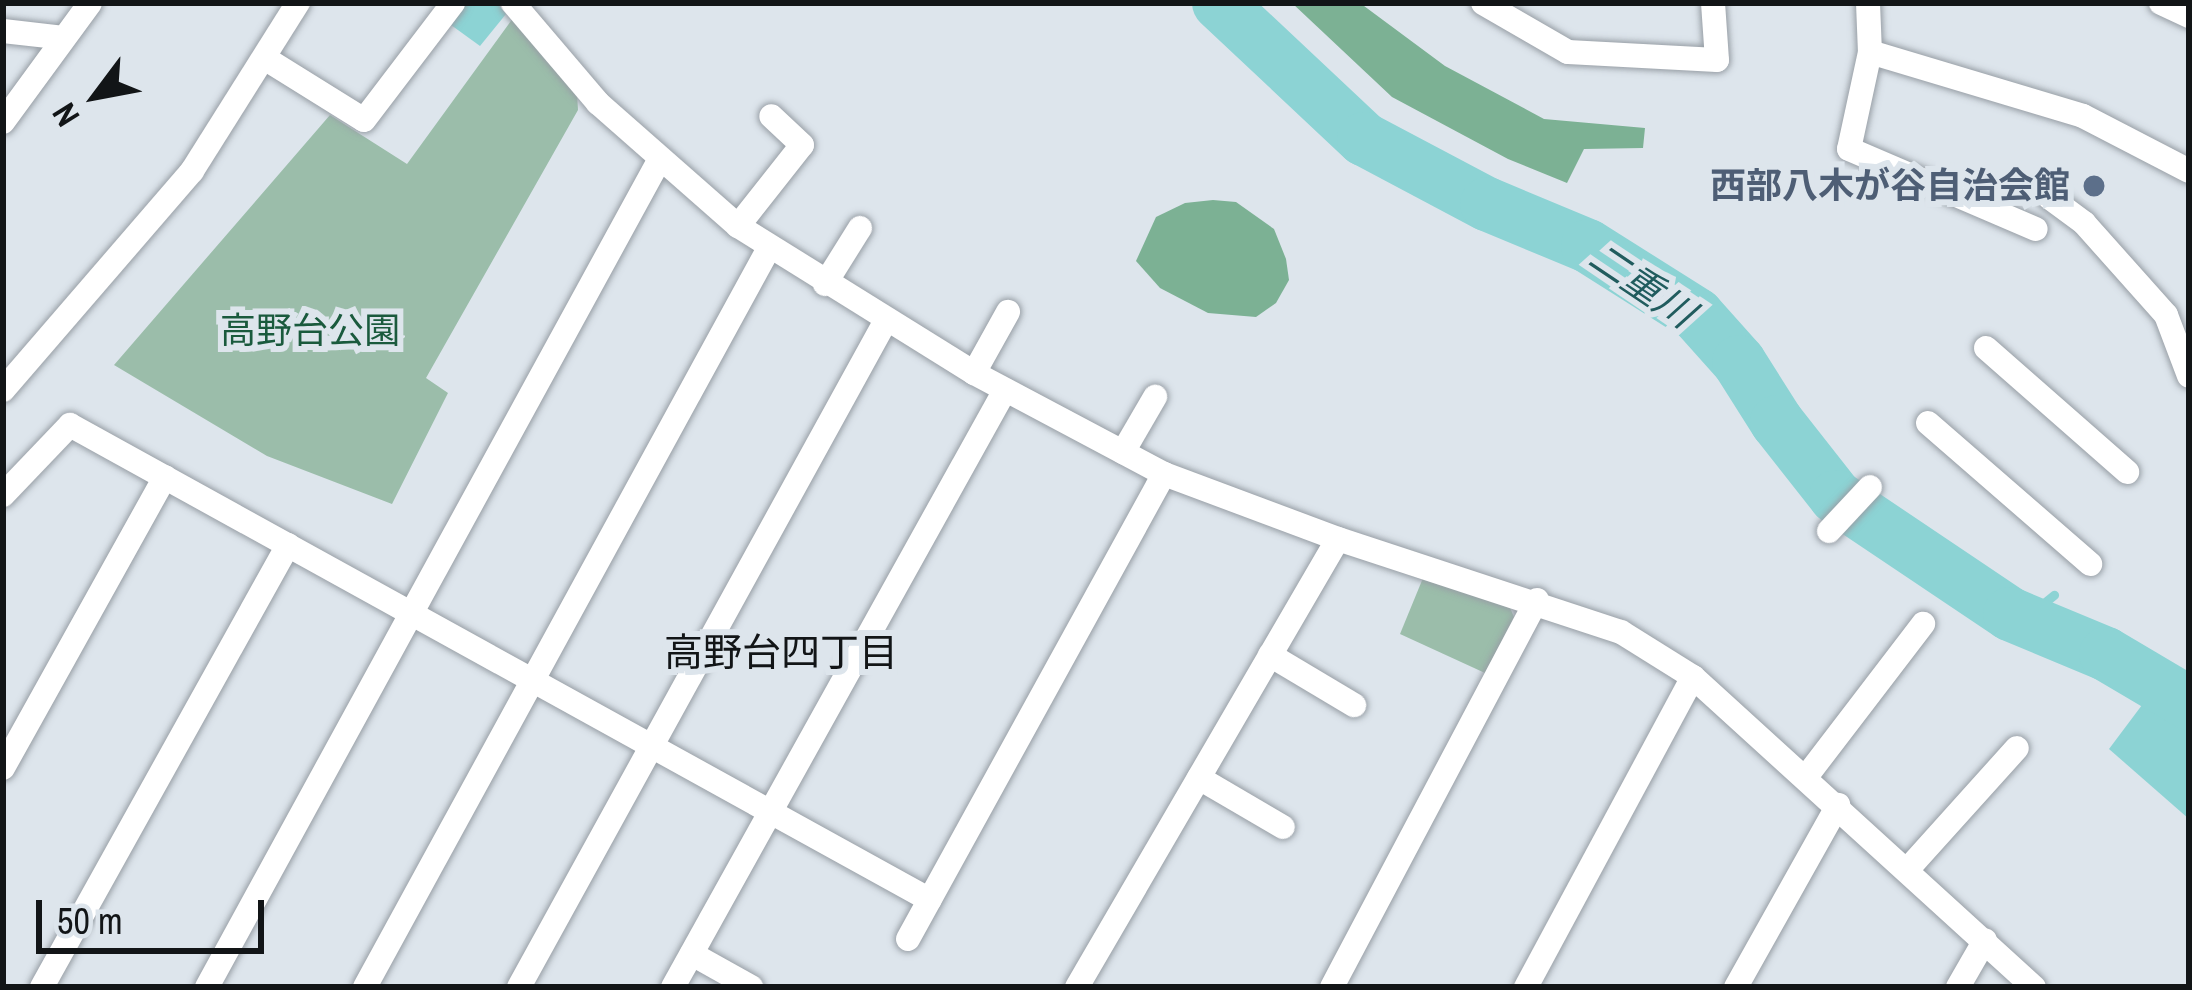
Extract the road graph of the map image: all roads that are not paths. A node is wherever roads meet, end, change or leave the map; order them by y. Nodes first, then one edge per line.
1 (90, 3) edge
2 (298, 3) edge
3 (452, 3) edge
4 (513, 3) edge
5 (1483, 3) edge
6 (1713, 3) edge
7 (1868, 3) edge
8 (2161, 3) edge
9 (2189, 16) edge
10 (3, 31) edge
11 (64, 38) junction
12 (1870, 52) junction
13 (266, 58) junction
14 (771, 116) dead end
15 (3, 122) edge
16 (660, 159) junction
17 (2189, 172) edge
18 (2049, 197) dead end
19 (738, 226) junction
20 (860, 229) dead end
21 (2036, 229) dead end
22 (769, 248) junction
23 (825, 284) junction
24 (1009, 312) dead end
25 (885, 322) junction
26 (1986, 348) dead end
27 (2187, 357) edge
28 (974, 373) junction
29 (3, 390) edge
30 (1006, 391) junction
31 (1155, 397) dead end
32 (1928, 423) dead end
33 (1123, 452) junction
34 (2127, 472) dead end
35 (1164, 474) junction
36 (165, 477) junction
37 (1870, 487) dead end
38 (5, 489) edge
39 (1829, 530) dead end
40 (1338, 539) junction
41 (288, 545) junction
42 (2090, 564) dead end
43 (1538, 600) junction
44 (411, 614) junction
45 (1923, 624) dead end
46 (1270, 656) junction
47 (1693, 676) junction
48 (532, 680) junction
49 (1354, 705) dead end
50 (652, 746) junction
51 (2017, 748) dead end
52 (3, 768) edge
53 (1806, 777) junction
54 (1199, 778) junction
55 (1838, 805) junction
56 (769, 811) junction
57 (1283, 827) dead end
58 (1907, 870) junction
59 (930, 900) junction
60 (908, 939) dead end
61 (1984, 940) junction
62 (692, 954) junction
63 (42, 987) edge
64 (207, 987) edge
65 (365, 987) edge
66 (519, 987) edge
67 (673, 987) edge
68 (751, 987) edge
69 (1078, 987) edge
70 (1332, 987) edge
71 (1526, 987) edge
72 (1736, 987) edge
73 (1958, 987) edge
74 (2034, 987) edge

1 - 11 street
2 - 13 street
3 - 13 street
4 - 16 street
5 - 6 street
7 - 12 street
8 - 9 street
10 - 11 street
11 - 15 street
12 - 17 street
12 - 21 street
13 - 29 street
14 - 19 street
16 - 19 street
16 - 44 street
18 - 27 street
19 - 22 street
20 - 23 street
22 - 23 street
22 - 48 street
23 - 25 street
24 - 28 street
25 - 28 street
25 - 50 street
26 - 34 street
28 - 30 street
30 - 33 street
30 - 56 street
31 - 33 street
32 - 42 street
33 - 35 street
35 - 40 street
35 - 59 street
36 - 38 street
36 - 41 street
36 - 52 street
37 - 39 street
40 - 43 street
40 - 46 street
41 - 44 street
41 - 63 street
43 - 47 street
43 - 70 street
44 - 48 street
44 - 64 street
45 - 53 street
46 - 49 street
46 - 54 street
47 - 53 street
47 - 71 street
48 - 50 street
48 - 65 street
50 - 56 street
50 - 66 street
51 - 58 street
53 - 55 street
54 - 57 street
54 - 69 street
55 - 58 street
55 - 72 street
56 - 59 street
56 - 62 street
58 - 61 street
59 - 60 street
61 - 73 street
61 - 74 street
62 - 67 street
62 - 68 street

